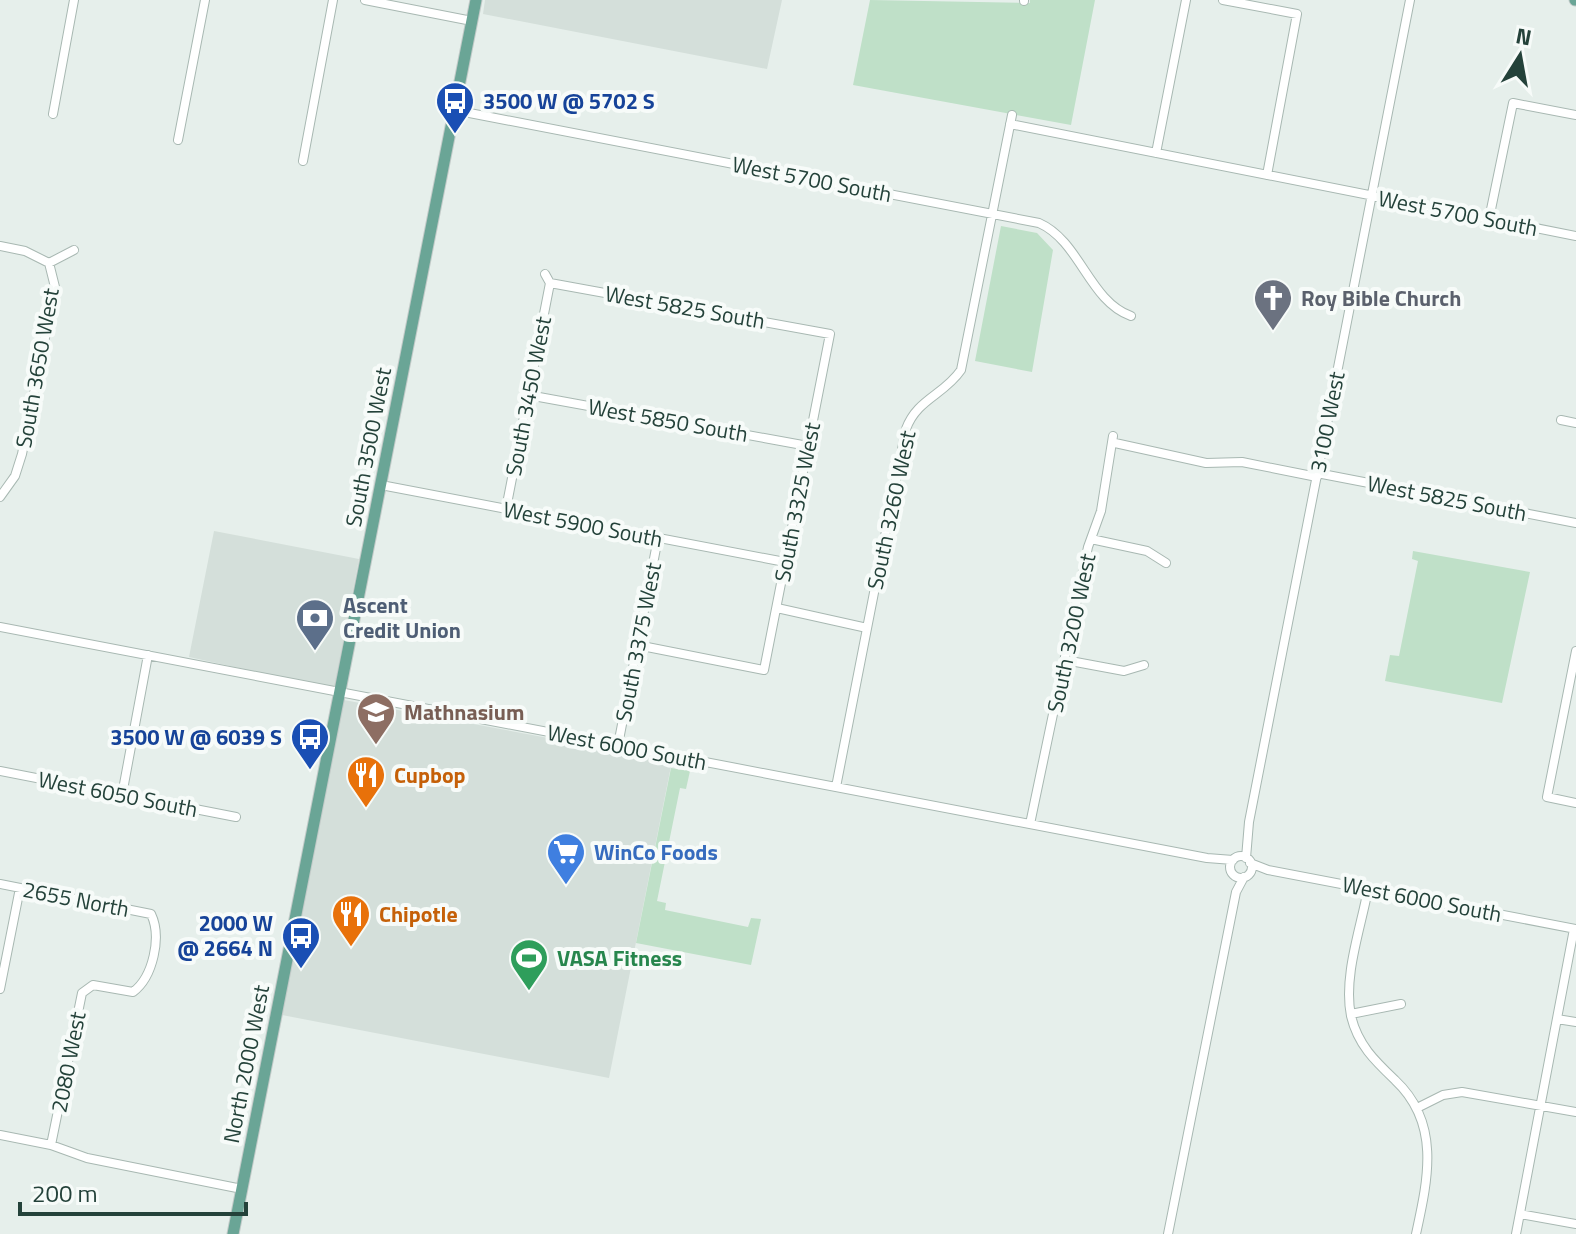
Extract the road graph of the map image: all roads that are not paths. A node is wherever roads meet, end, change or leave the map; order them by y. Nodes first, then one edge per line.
1 (74, 0) edge
2 (205, 0) edge
3 (333, 0) edge
4 (365, 0) edge
5 (476, 0) edge
6 (1186, 0) edge
7 (1223, 0) edge
8 (1410, 0) edge
9 (472, 21) junction
10 (454, 110) junction
11 (53, 114) dead end
12 (1576, 115) edge
13 (1011, 120) joint
14 (178, 140) dead end
15 (1156, 153) junction
16 (303, 161) dead end
17 (1267, 175) junction
18 (1372, 196) junction
19 (993, 214) junction
20 (1489, 219) junction
21 (1576, 236) edge
22 (0, 246) edge
23 (74, 250) dead end
24 (49, 263) junction
25 (547, 278) joint
26 (1131, 316) dead end
27 (830, 334) joint
28 (528, 395) junction
29 (1561, 420) dead end
30 (1576, 423) edge
31 (1114, 440) joint
32 (808, 446) junction
33 (1317, 475) junction
34 (381, 485) junction
35 (0, 497) edge
36 (506, 509) junction
37 (1576, 523) edge
38 (658, 538) junction
39 (1091, 539) junction
40 (785, 562) junction
41 (1166, 563) dead end
42 (777, 608) junction
43 (0, 627) edge
44 (867, 628) junction
45 (637, 645) junction
46 (1576, 651) edge
47 (148, 655) junction
48 (1065, 660) junction
49 (1144, 665) dead end
50 (339, 692) junction
51 (618, 745) junction
52 (0, 771) edge
53 (836, 787) junction
54 (122, 795) junction
55 (1576, 803) edge
56 (236, 817) dead end
57 (1030, 824) junction
58 (1241, 866) junction
59 (0, 884) edge
60 (20, 888) junction
61 (1368, 889) junction
62 (298, 902) joint
63 (1575, 929) edge
64 (2, 963) edge
65 (93, 985) joint
66 (0, 989) edge
67 (1401, 1004) dead end
68 (1351, 1014) junction
69 (1557, 1019) junction
70 (1576, 1022) edge
71 (1541, 1105) junction
72 (1419, 1107) junction
73 (1576, 1112) edge
74 (0, 1135) edge
75 (51, 1145) junction
76 (242, 1189) junction
77 (1520, 1214) junction
78 (1576, 1224) edge
79 (233, 1234) edge
80 (1168, 1234) edge
81 (1416, 1234) edge
82 (1516, 1234) edge

1 - 11 street
2 - 14 street
3 - 16 street
4 - 9 street
5 - 9 main road, South 3500 West
6 - 15 street
7 - 17 street
8 - 18 street, 3100 West
9 - 10 main road, South 3500 West
10 - 19 street, West 5700 South
10 - 34 main road, South 3500 West
12 - 20 street
13 - 15 street, West 5700 South
13 - 19 street, South 3260 West
15 - 17 street, West 5700 South
17 - 18 street, West 5700 South
18 - 20 street, West 5700 South
18 - 33 street, 3100 West
19 - 26 street, West 5700 South
19 - 44 street, South 3260 West
20 - 21 street, West 5700 South
22 - 24 street
23 - 24 street, South 3650 West
24 - 35 street, South 3650 West
25 - 27 street, West 5825 South
25 - 28 street, South 3450 West
27 - 32 street, South 3325 West
28 - 32 street, West 5850 South
28 - 36 street, South 3450 West
29 - 30 street
31 - 33 street, West 5825 South
31 - 39 street, South 3200 West
32 - 40 street, South 3325 West
33 - 37 street, West 5825 South
33 - 58 street, 3100 West
34 - 36 street, West 5900 South
34 - 50 main road, South 3500 West
36 - 38 street, West 5900 South
38 - 40 street, West 5900 South
38 - 45 street, South 3375 West
39 - 41 street
39 - 48 street, South 3200 West
40 - 42 street, South 3325 West
42 - 44 street
42 - 45 street, South 3325 West
43 - 47 street, West 6000 South
44 - 53 street, South 3260 West
45 - 51 street, South 3375 West
46 - 55 street
47 - 50 street, West 6000 South
47 - 54 street
48 - 49 street
48 - 57 street, South 3200 West
50 - 51 street, West 6000 South
50 - 62 main road, South 3500 West
51 - 53 street, West 6000 South
52 - 54 street, West 6050 South
53 - 57 street, West 6000 South
54 - 56 street, West 6050 South
57 - 58 street, West 6000 South
58 - 61 street, West 6000 South
58 - 80 street, 3100 West
59 - 60 street, 2655 North
60 - 64 street
60 - 65 street, 2655 North
61 - 63 street, West 6000 South
61 - 68 street
62 - 76 main road, North 2000 West
63 - 69 street
64 - 66 street
65 - 75 street, 2080 West
67 - 68 street
68 - 72 street
69 - 70 street
69 - 71 street
71 - 72 street
71 - 73 street
71 - 77 street
72 - 81 street
74 - 75 street
75 - 76 street
76 - 79 main road, North 2000 West
77 - 78 street
77 - 82 street

